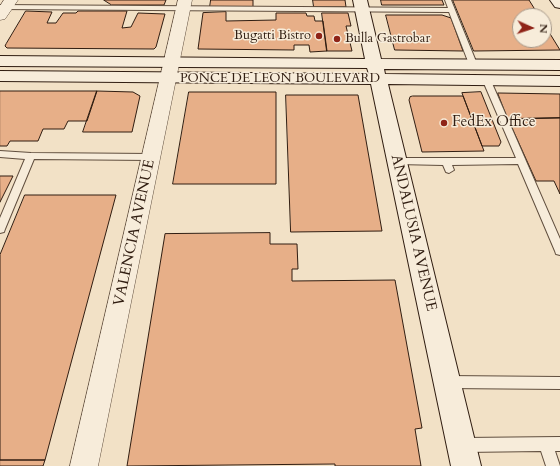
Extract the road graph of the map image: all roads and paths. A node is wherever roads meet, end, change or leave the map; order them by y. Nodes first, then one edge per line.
1 (98, 0) edge
2 (275, 0) edge
3 (448, 0) edge
4 (557, 0) edge
5 (184, 4) edge
6 (560, 4) edge
7 (361, 5) edge
8 (4, 8) edge
9 (94, 8) junction
10 (275, 10) junction
11 (452, 10) junction
12 (0, 61) edge
13 (473, 64) junction
14 (560, 65) edge
15 (170, 70) junction
16 (376, 71) junction
17 (0, 76) edge
18 (487, 81) junction
19 (560, 81) edge
20 (0, 154) edge
21 (31, 156) junction
22 (151, 158) junction
23 (397, 161) junction
24 (521, 161) junction
25 (0, 229) edge
26 (560, 250) edge
27 (447, 382) junction
28 (560, 383) edge
29 (546, 444) junction
30 (560, 444) edge
31 (463, 456) edge
32 (84, 466) edge
33 (553, 466) edge

1 - 9 lane
2 - 10 lane
3 - 11 lane
4 - 6 street
5 - 9 lane
5 - 10 lane
5 - 15 street, VALENCIA AVENUE
7 - 10 lane
7 - 11 lane
7 - 16 street, ANDALUSIA AVENUE
8 - 9 lane
11 - 13 lane
12 - 15 street, PONCE DE LEON BOULEVARD
13 - 14 street, PONCE DE LEON BOULEVARD
13 - 16 street, PONCE DE LEON BOULEVARD
15 - 16 street, PONCE DE LEON BOULEVARD
15 - 17 street, PONCE DE LEON BOULEVARD
15 - 22 street, VALENCIA AVENUE
16 - 18 street, PONCE DE LEON BOULEVARD
16 - 23 street, ANDALUSIA AVENUE
18 - 19 street, PONCE DE LEON BOULEVARD
18 - 24 lane
20 - 21 lane
21 - 22 lane
21 - 25 lane
22 - 32 street, VALENCIA AVENUE
23 - 24 lane
23 - 27 street, ANDALUSIA AVENUE
24 - 26 lane
27 - 28 lane
27 - 31 street, ANDALUSIA AVENUE
29 - 30 lane
29 - 31 lane
29 - 33 lane

